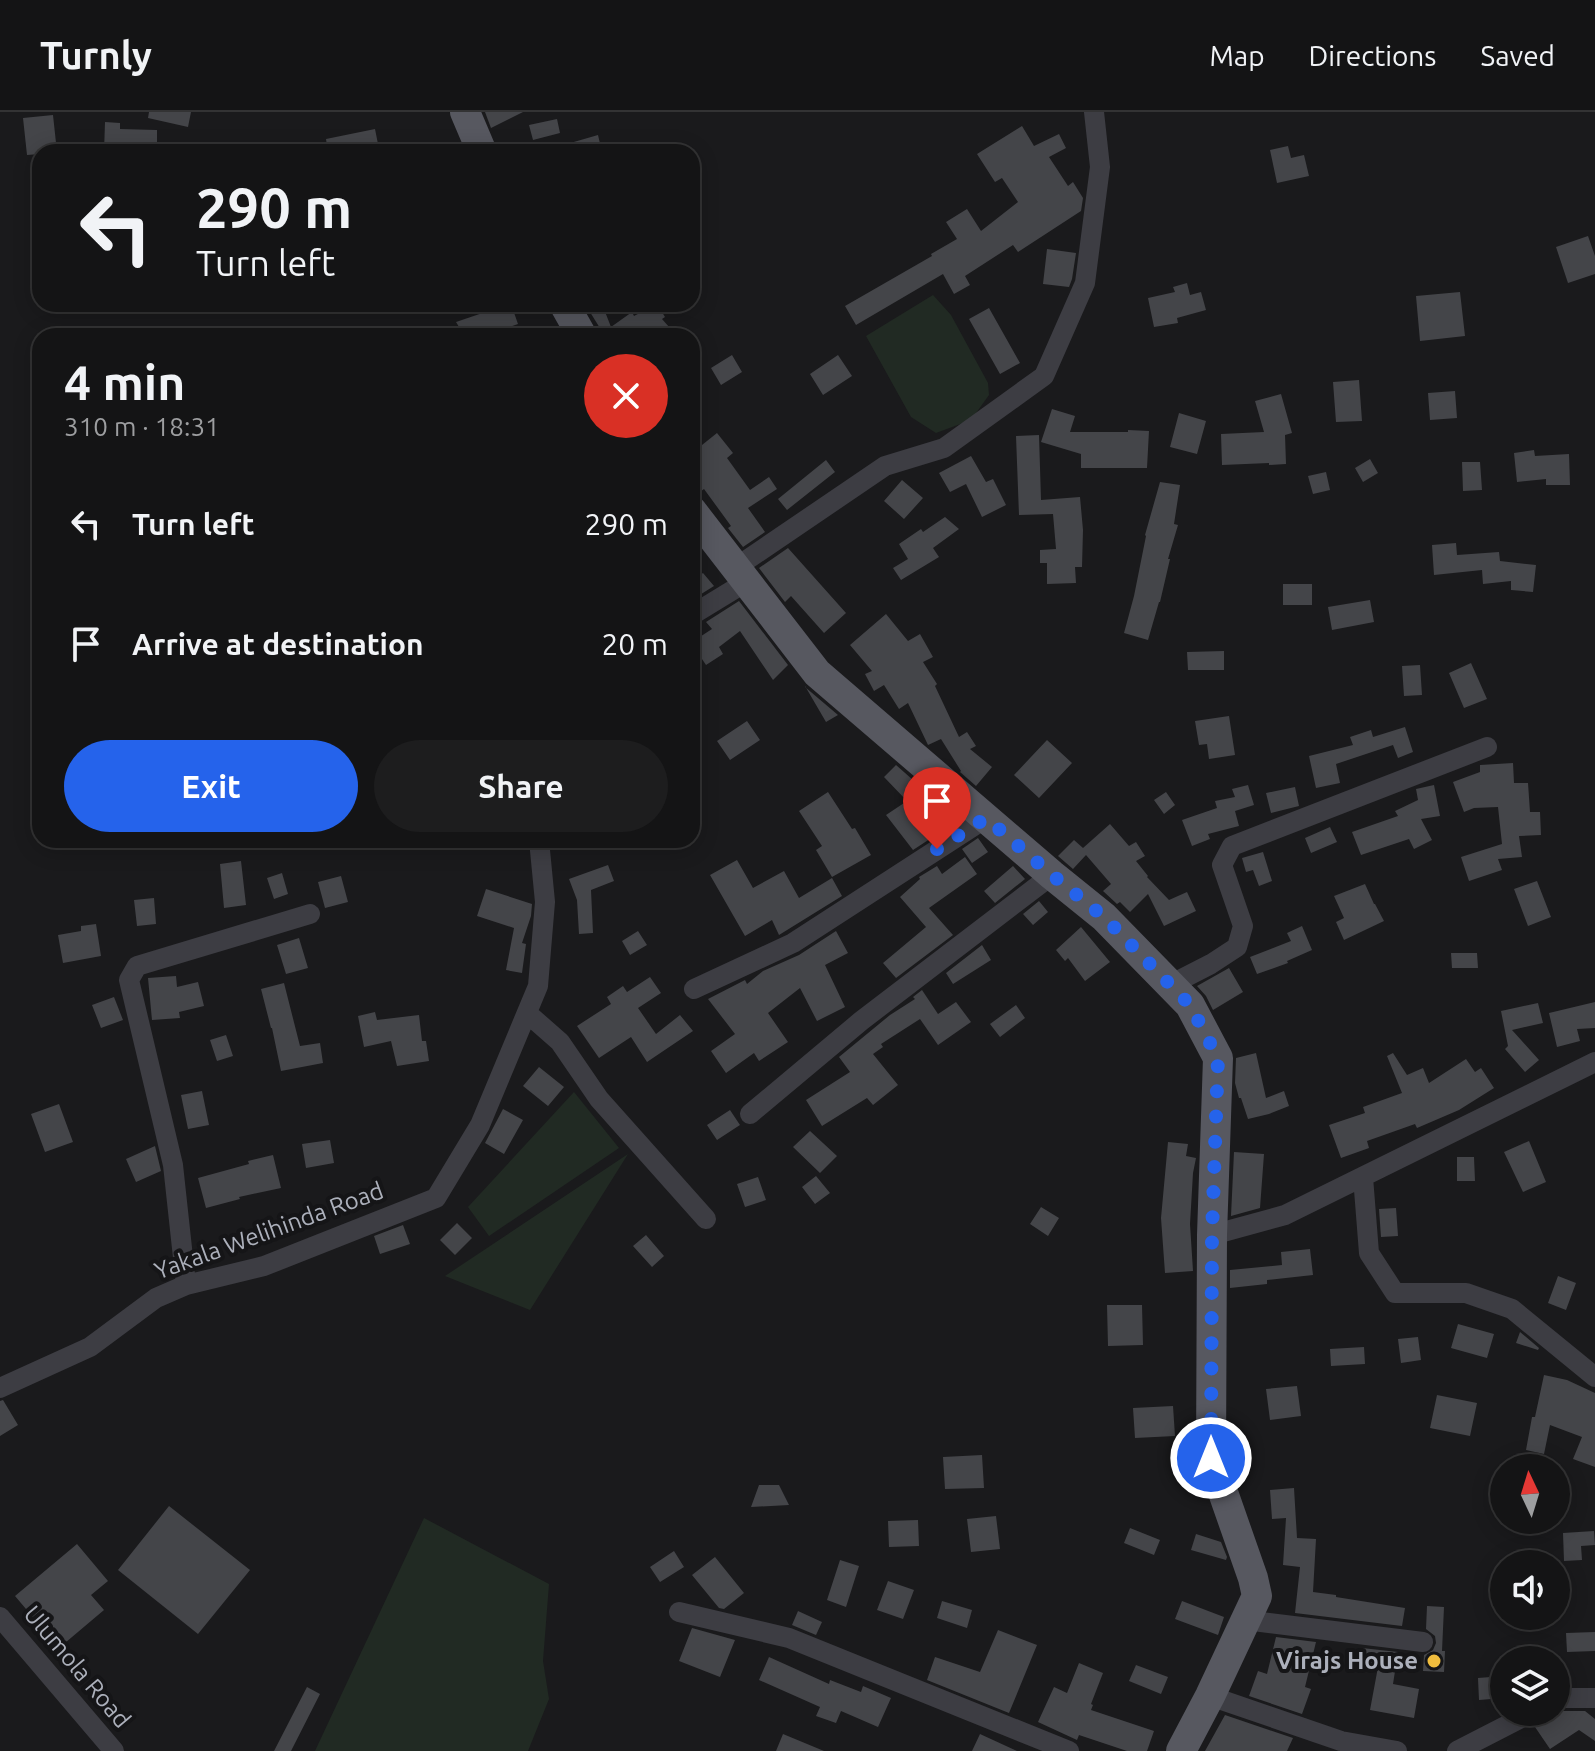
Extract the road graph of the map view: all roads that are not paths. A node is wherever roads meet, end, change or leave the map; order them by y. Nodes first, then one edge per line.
1 (465, 112) edge
2 (1094, 112) edge
3 (479, 144) edge
4 (700, 522) edge
5 (740, 575) junction
6 (700, 608) edge
7 (1487, 747) dead end
8 (986, 818) junction
9 (540, 848) edge
10 (1052, 875) junction
11 (310, 914) dead end
12 (1170, 985) junction
13 (694, 989) dead end
14 (527, 1013) junction
15 (1595, 1062) edge
16 (750, 1114) dead end
17 (1363, 1177) junction
18 (706, 1219) dead end
19 (1212, 1235) junction
20 (186, 1285) junction
21 (1595, 1377) edge
22 (0, 1388) edge
23 (679, 1612) dead end
24 (0, 1617) edge
25 (1245, 1620) junction
26 (1423, 1642) dead end
27 (1210, 1696) junction
28 (1570, 1698) edge
29 (1595, 1698) edge
30 (1506, 1726) edge
31 (114, 1751) edge
32 (1069, 1751) edge
33 (1181, 1751) edge
34 (1397, 1751) edge
35 (1457, 1751) edge

1 - 3 main road
2 - 5 street
4 - 5 main road
5 - 6 street
5 - 8 main road
7 - 12 street
8 - 10 main road
8 - 13 street
9 - 14 street, Yakala Welihinda Road
10 - 12 main road
10 - 16 street
11 - 20 street
12 - 19 main road
14 - 18 street
14 - 20 street, Yakala Welihinda Road
15 - 17 street
17 - 19 street
17 - 21 street
19 - 25 main road
20 - 22 street, Yakala Welihinda Road
23 - 32 street
24 - 31 street, Ulumola Road
25 - 26 street
25 - 27 main road
27 - 33 main road
27 - 34 street
28 - 29 street
30 - 35 street

